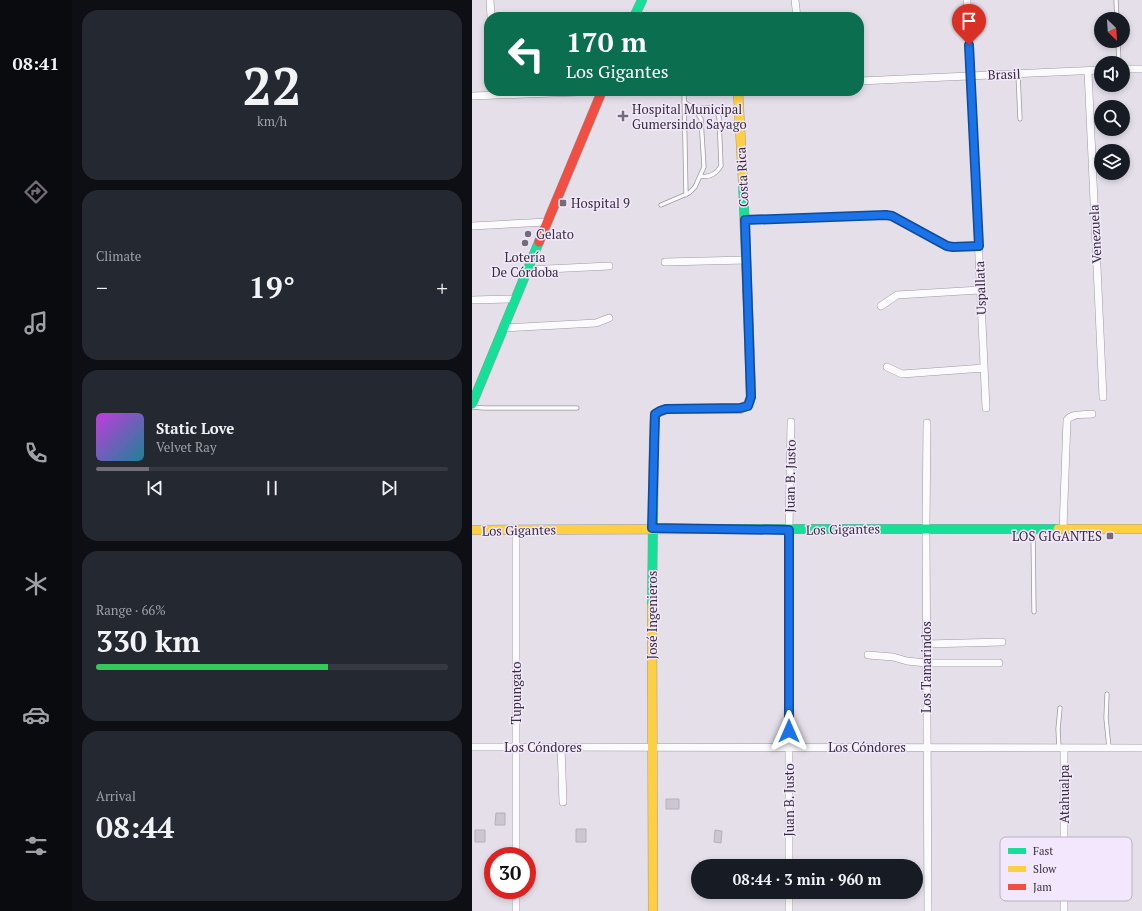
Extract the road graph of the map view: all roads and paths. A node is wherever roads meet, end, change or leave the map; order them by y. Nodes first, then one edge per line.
1 (490, 0) edge
2 (642, 0) edge
3 (795, 0) edge
4 (967, 0) edge
5 (1116, 0) edge
6 (491, 12) edge
7 (636, 12) edge
8 (796, 12) edge
9 (1117, 12) edge
10 (1130, 69) edge
11 (1142, 69) edge
12 (1088, 71) junction
13 (1094, 71) edge
14 (1018, 74) junction
15 (971, 75) junction
16 (864, 81) edge
17 (484, 94) edge
18 (472, 96) edge
19 (601, 96) edge
20 (684, 96) edge
21 (738, 96) edge
22 (684, 102) junction
23 (695, 109) junction
24 (1020, 118) dead end
25 (700, 176) junction
26 (686, 195) junction
27 (661, 205) dead end
28 (745, 220) junction
29 (547, 222) junction
30 (472, 226) edge
31 (979, 246) junction
32 (746, 260) junction
33 (666, 262) dead end
34 (609, 266) dead end
35 (527, 270) junction
36 (980, 290) junction
37 (515, 299) junction
38 (472, 300) edge
39 (881, 306) dead end
40 (609, 318) dead end
41 (503, 328) junction
42 (887, 367) dead end
43 (984, 368) junction
44 (1103, 396) dead end
45 (472, 404) edge
46 (748, 406) joint
47 (472, 407) edge
48 (577, 408) dead end
49 (986, 408) dead end
50 (1092, 414) dead end
51 (791, 422) dead end
52 (927, 423) dead end
53 (652, 528) junction
54 (926, 528) junction
55 (1033, 528) junction
56 (516, 529) junction
57 (1063, 529) junction
58 (1142, 529) edge
59 (472, 530) edge
60 (789, 530) junction
61 (1034, 612) dead end
62 (1002, 642) dead end
63 (927, 644) junction
64 (868, 655) dead end
65 (926, 663) junction
66 (999, 663) dead end
67 (1106, 694) dead end
68 (1060, 708) dead end
69 (472, 747) edge
70 (516, 747) junction
71 (561, 747) junction
72 (652, 747) junction
73 (789, 747) junction
74 (926, 747) junction
75 (1062, 748) junction
76 (1109, 748) junction
77 (1142, 748) edge
78 (563, 802) dead end
79 (1063, 837) edge
80 (516, 847) edge
81 (789, 859) edge
82 (516, 899) edge
83 (789, 899) edge
84 (1064, 901) edge
85 (516, 911) edge
86 (652, 911) edge
87 (789, 911) edge
88 (928, 911) edge
89 (1064, 911) edge

1 - 6 street
2 - 7 street
3 - 8 street
4 - 15 street, Uspallata
5 - 9 lane
10 - 11 street
12 - 13 street, Brasil
12 - 14 street, Brasil
12 - 44 street, Venezuela
14 - 15 street, Brasil
14 - 24 lane
15 - 16 street, Brasil
15 - 31 street, Uspallata
17 - 18 street
19 - 29 street
20 - 22 lane
21 - 28 street, Costa Rica
22 - 23 lane
22 - 26 lane
23 - 25 lane
23 - 25 lane
25 - 26 lane
26 - 27 lane
28 - 31 street
28 - 32 street, Costa Rica
29 - 30 street
29 - 35 street
31 - 36 street, Uspallata
32 - 33 street
32 - 46 street, Costa Rica
34 - 35 street
35 - 37 street
36 - 39 street
36 - 43 street, Uspallata
37 - 38 street
37 - 41 street
40 - 41 street
41 - 45 street
42 - 43 street
43 - 49 street, Uspallata
46 - 53 street, José Ingenieros
47 - 48 lane
50 - 57 street
51 - 60 street, Juan B. Justo
52 - 54 street, Los Tamarindos
53 - 56 street, Los Gigantes
53 - 60 street, Los Gigantes
53 - 72 street, José Ingenieros
54 - 55 street, Los Gigantes
54 - 60 street, Los Gigantes
54 - 63 street, Los Tamarindos
55 - 57 street, Los Gigantes
55 - 61 lane
56 - 59 street, Los Gigantes
56 - 70 street, Tupungato
57 - 58 street, Los Gigantes
60 - 73 street, Juan B. Justo
62 - 63 street
63 - 65 street, Los Tamarindos
64 - 65 street
65 - 66 street
65 - 74 street, Los Tamarindos
67 - 76 lane
68 - 75 lane
69 - 70 street, Los Cóndores
70 - 71 street, Los Cóndores
70 - 80 street, Tupungato
71 - 72 street, Los Cóndores
71 - 78 street
72 - 73 street, Los Cóndores
72 - 86 street, José Ingenieros
73 - 74 street, Los Cóndores
73 - 81 street, Juan B. Justo
74 - 75 street, Los Cóndores
74 - 88 street, Los Tamarindos
75 - 76 street, Los Cóndores
75 - 79 street, Atahualpa
76 - 77 street, Los Cóndores
82 - 85 street
83 - 87 street
84 - 89 street, Atahualpa

